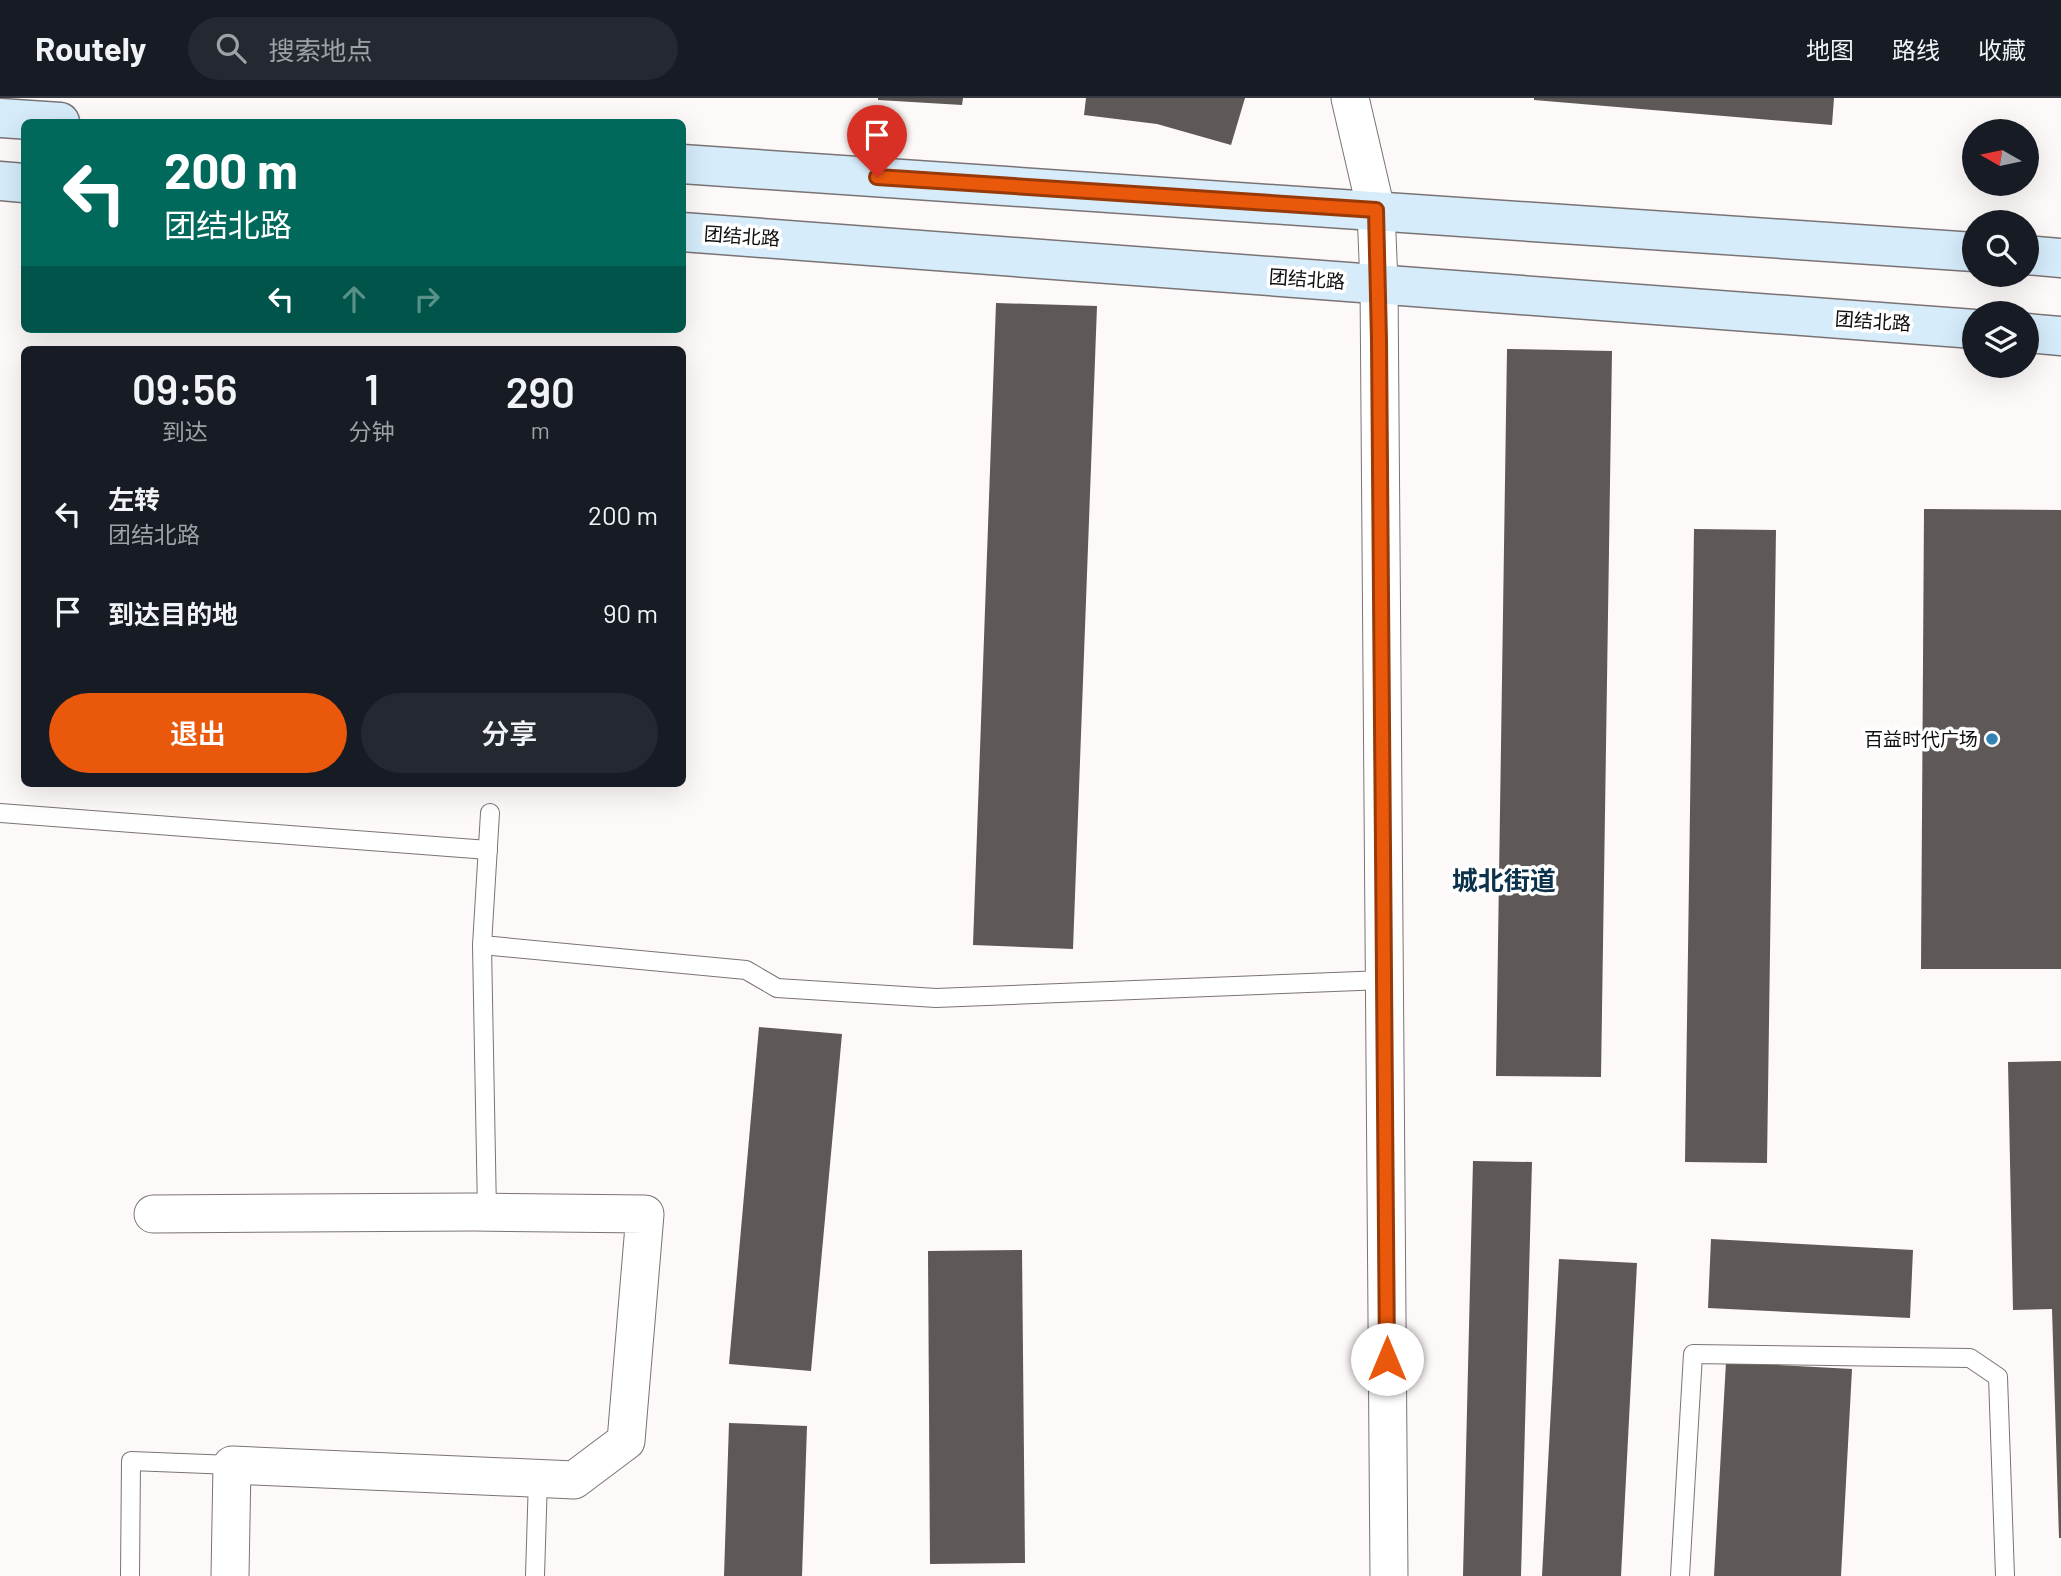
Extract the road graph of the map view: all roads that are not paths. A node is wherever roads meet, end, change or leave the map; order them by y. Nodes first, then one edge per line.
1 (1350, 98) edge
2 (0, 118) edge
3 (21, 119) edge
4 (686, 164) edge
5 (0, 181) edge
6 (21, 183) edge
7 (1376, 210) junction
8 (686, 232) edge
9 (1962, 251) edge
10 (2039, 256) edge
11 (2061, 258) edge
12 (1379, 284) junction
13 (1962, 328) edge
14 (2039, 334) edge
15 (2061, 336) edge
16 (0, 813) edge
17 (490, 813) dead end
18 (488, 850) junction
19 (482, 945) junction
20 (1384, 981) junction
21 (487, 1212) junction
22 (153, 1214) dead end
23 (232, 1465) junction
24 (538, 1478) junction
25 (130, 1576) edge
26 (230, 1576) edge
27 (536, 1576) edge
28 (1389, 1576) edge
29 (1680, 1576) edge
30 (2005, 1576) edge

1 - 7 street
2 - 3 main road
4 - 7 main road
5 - 6 main road
7 - 9 main road
7 - 12 street
8 - 12 main road, 团结北路
10 - 11 main road
12 - 13 main road, 团结北路
12 - 20 street
14 - 15 main road
16 - 18 lane
17 - 18 lane
18 - 19 lane
19 - 20 lane
19 - 21 lane
20 - 28 street
21 - 22 street
21 - 24 street
23 - 24 street
23 - 25 lane
23 - 26 street
24 - 27 lane
29 - 30 lane

